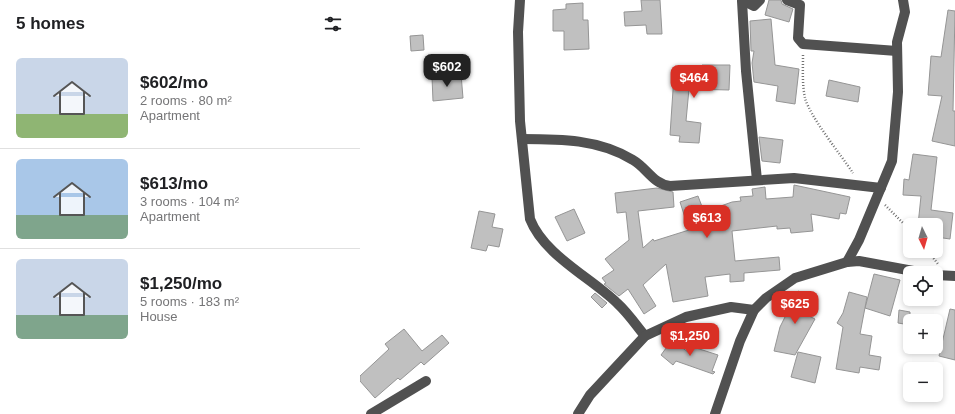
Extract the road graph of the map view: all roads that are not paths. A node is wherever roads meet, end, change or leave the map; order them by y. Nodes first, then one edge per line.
1 (520, 0) edge
2 (742, 0) edge
3 (760, 0) edge
4 (787, 0) edge
5 (903, 0) edge
6 (897, 51) junction
7 (522, 140) junction
8 (757, 180) junction
9 (879, 193) junction
10 (847, 262) junction
11 (903, 269) edge
12 (943, 275) edge
13 (955, 276) edge
14 (754, 310) junction
15 (645, 336) junction
16 (426, 381) dead end
17 (371, 414) edge
18 (578, 414) edge
19 (715, 414) edge

1 - 7 street
2 - 3 street
2 - 8 street
4 - 6 street
5 - 6 street
6 - 9 street
7 - 8 street
7 - 15 street
8 - 9 street
9 - 10 street
10 - 11 street
10 - 14 street
12 - 13 street
14 - 15 street
14 - 19 street
15 - 18 street
16 - 17 street

